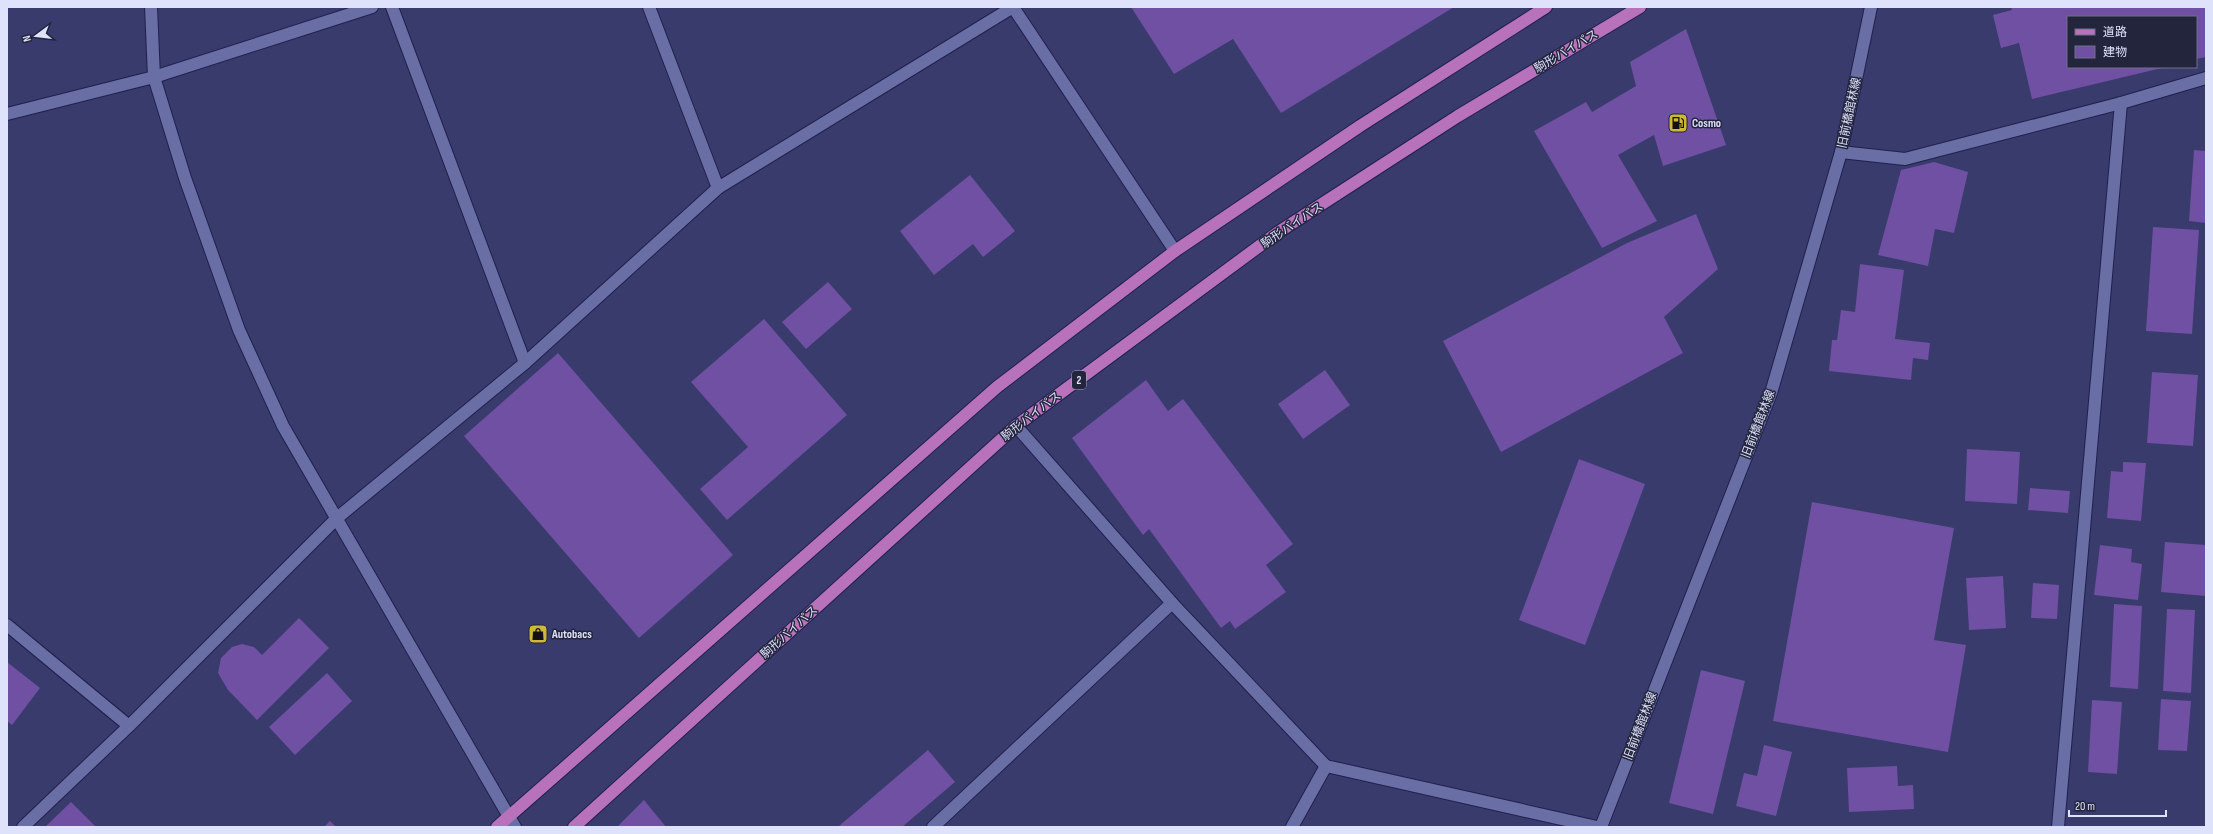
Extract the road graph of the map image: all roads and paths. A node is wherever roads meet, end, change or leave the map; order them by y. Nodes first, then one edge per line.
1 (151, 7) edge
2 (372, 7) edge
3 (392, 7) edge
4 (649, 7) edge
5 (1013, 7) edge
6 (1546, 7) edge
7 (1640, 7) edge
8 (1871, 7) edge
9 (154, 77) junction
10 (2206, 78) edge
11 (2121, 103) junction
12 (7, 114) edge
13 (1841, 152) junction
14 (718, 188) junction
15 (1175, 251) junction
16 (525, 363) junction
17 (1016, 426) junction
18 (338, 518) junction
19 (1172, 603) junction
20 (7, 625) edge
21 (129, 726) junction
22 (1326, 766) junction
23 (511, 822) edge
24 (23, 827) edge
25 (497, 827) edge
26 (574, 827) edge
27 (933, 827) edge
28 (1292, 827) edge
29 (1597, 827) edge
30 (1602, 827) edge
31 (2058, 827) edge

1 - 9 street
2 - 9 street
3 - 16 street
4 - 14 street
5 - 14 street
5 - 15 street
6 - 15 main road
7 - 17 main road, 駒形バイパス / 2
8 - 13 street, 旧前橋館林線
9 - 12 street
9 - 18 street
10 - 11 street
11 - 13 street
11 - 31 street
13 - 30 street, 旧前橋館林線
14 - 16 street
15 - 23 main road
16 - 18 street
17 - 19 street
17 - 26 main road, 駒形バイパス / 2
18 - 21 street
18 - 23 street
19 - 22 street
19 - 27 street
20 - 21 street
21 - 24 street
22 - 28 street
22 - 29 street
23 - 25 main road

